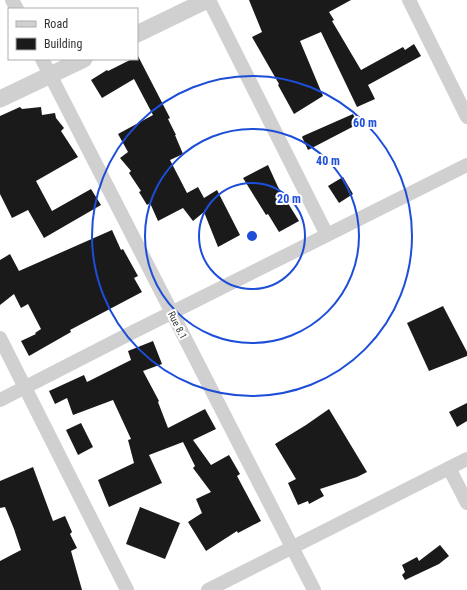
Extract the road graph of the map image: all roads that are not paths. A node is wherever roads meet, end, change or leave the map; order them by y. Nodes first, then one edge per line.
1 (208, 0) edge
2 (409, 0) edge
3 (138, 34) edge
4 (42, 60) edge
5 (82, 60) edge
6 (50, 75) junction
7 (0, 99) edge
8 (467, 117) edge
9 (467, 166) edge
10 (327, 235) junction
11 (172, 313) junction
12 (0, 338) edge
13 (25, 388) junction
14 (0, 400) edge
15 (467, 459) edge
16 (449, 468) junction
17 (467, 503) edge
18 (292, 547) junction
19 (127, 590) edge
20 (208, 590) edge
21 (314, 590) edge

1 - 3 street
1 - 10 street
2 - 8 street
4 - 6 street, Rue 8.1
5 - 6 street
6 - 7 street
6 - 11 street, Rue 8.1
9 - 10 street
10 - 11 street
11 - 13 street
11 - 18 street, Rue 8.1
12 - 13 street
13 - 14 street
13 - 19 street
15 - 16 street
16 - 17 street
16 - 18 street
18 - 20 street
18 - 21 street, Rue 8.1

